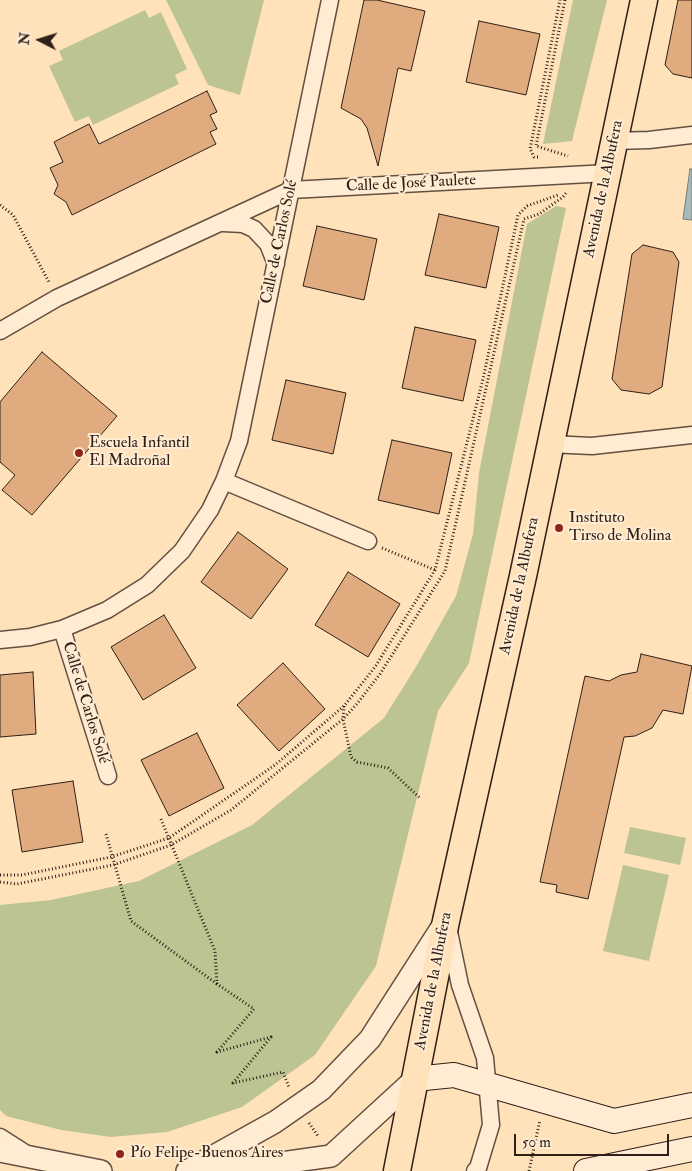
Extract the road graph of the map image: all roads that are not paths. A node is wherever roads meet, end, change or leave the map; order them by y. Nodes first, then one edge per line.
1 (330, 0) edge
2 (644, 0) edge
3 (692, 135) edge
4 (614, 141) junction
5 (608, 173) junction
6 (291, 190) junction
7 (220, 223) junction
8 (276, 264) junction
9 (0, 331) edge
10 (692, 435) edge
11 (550, 444) junction
12 (224, 481) junction
13 (368, 541) road end
14 (62, 629) junction
15 (0, 640) edge
16 (108, 776) dead end
17 (446, 921) junction
18 (415, 1079) junction
19 (487, 1086) junction
20 (692, 1105) edge
21 (0, 1137) edge
22 (692, 1149) edge
23 (0, 1151) edge
24 (34, 1159) junction
25 (326, 1163) edge
26 (628, 1167) edge
27 (246, 1169) edge
28 (101, 1171) edge
29 (187, 1171) edge
30 (196, 1171) edge
31 (397, 1171) edge
32 (475, 1171) edge
33 (586, 1171) edge

1 - 6 street, Calle de Carlos Solé
2 - 4 main road, Avenida de la Albufera
3 - 4 street
4 - 5 main road, Avenida de la Albufera
5 - 6 street, Calle de José Paulete
5 - 11 main road, Avenida de la Albufera
6 - 7 street, Calle de José Paulete
6 - 8 street, Calle de Carlos Solé
7 - 8 street, Calle de José Paulete
7 - 9 street, Calle de José Paulete
8 - 12 street, Calle de Carlos Solé
10 - 11 street
11 - 17 main road, Avenida de la Albufera
12 - 13 street
12 - 14 street, Calle de Carlos Solé
14 - 15 street, Calle de Carlos Solé
14 - 16 street, Calle de Carlos Solé
17 - 18 main road, Avenida de la Albufera
17 - 19 street
17 - 29 street
18 - 19 main road
18 - 25 street
18 - 31 main road, Avenida de la Albufera
19 - 20 main road
19 - 32 street
21 - 24 street
22 - 26 main road
23 - 24 street
24 - 28 street
25 - 27 street
26 - 33 main road
27 - 30 street

